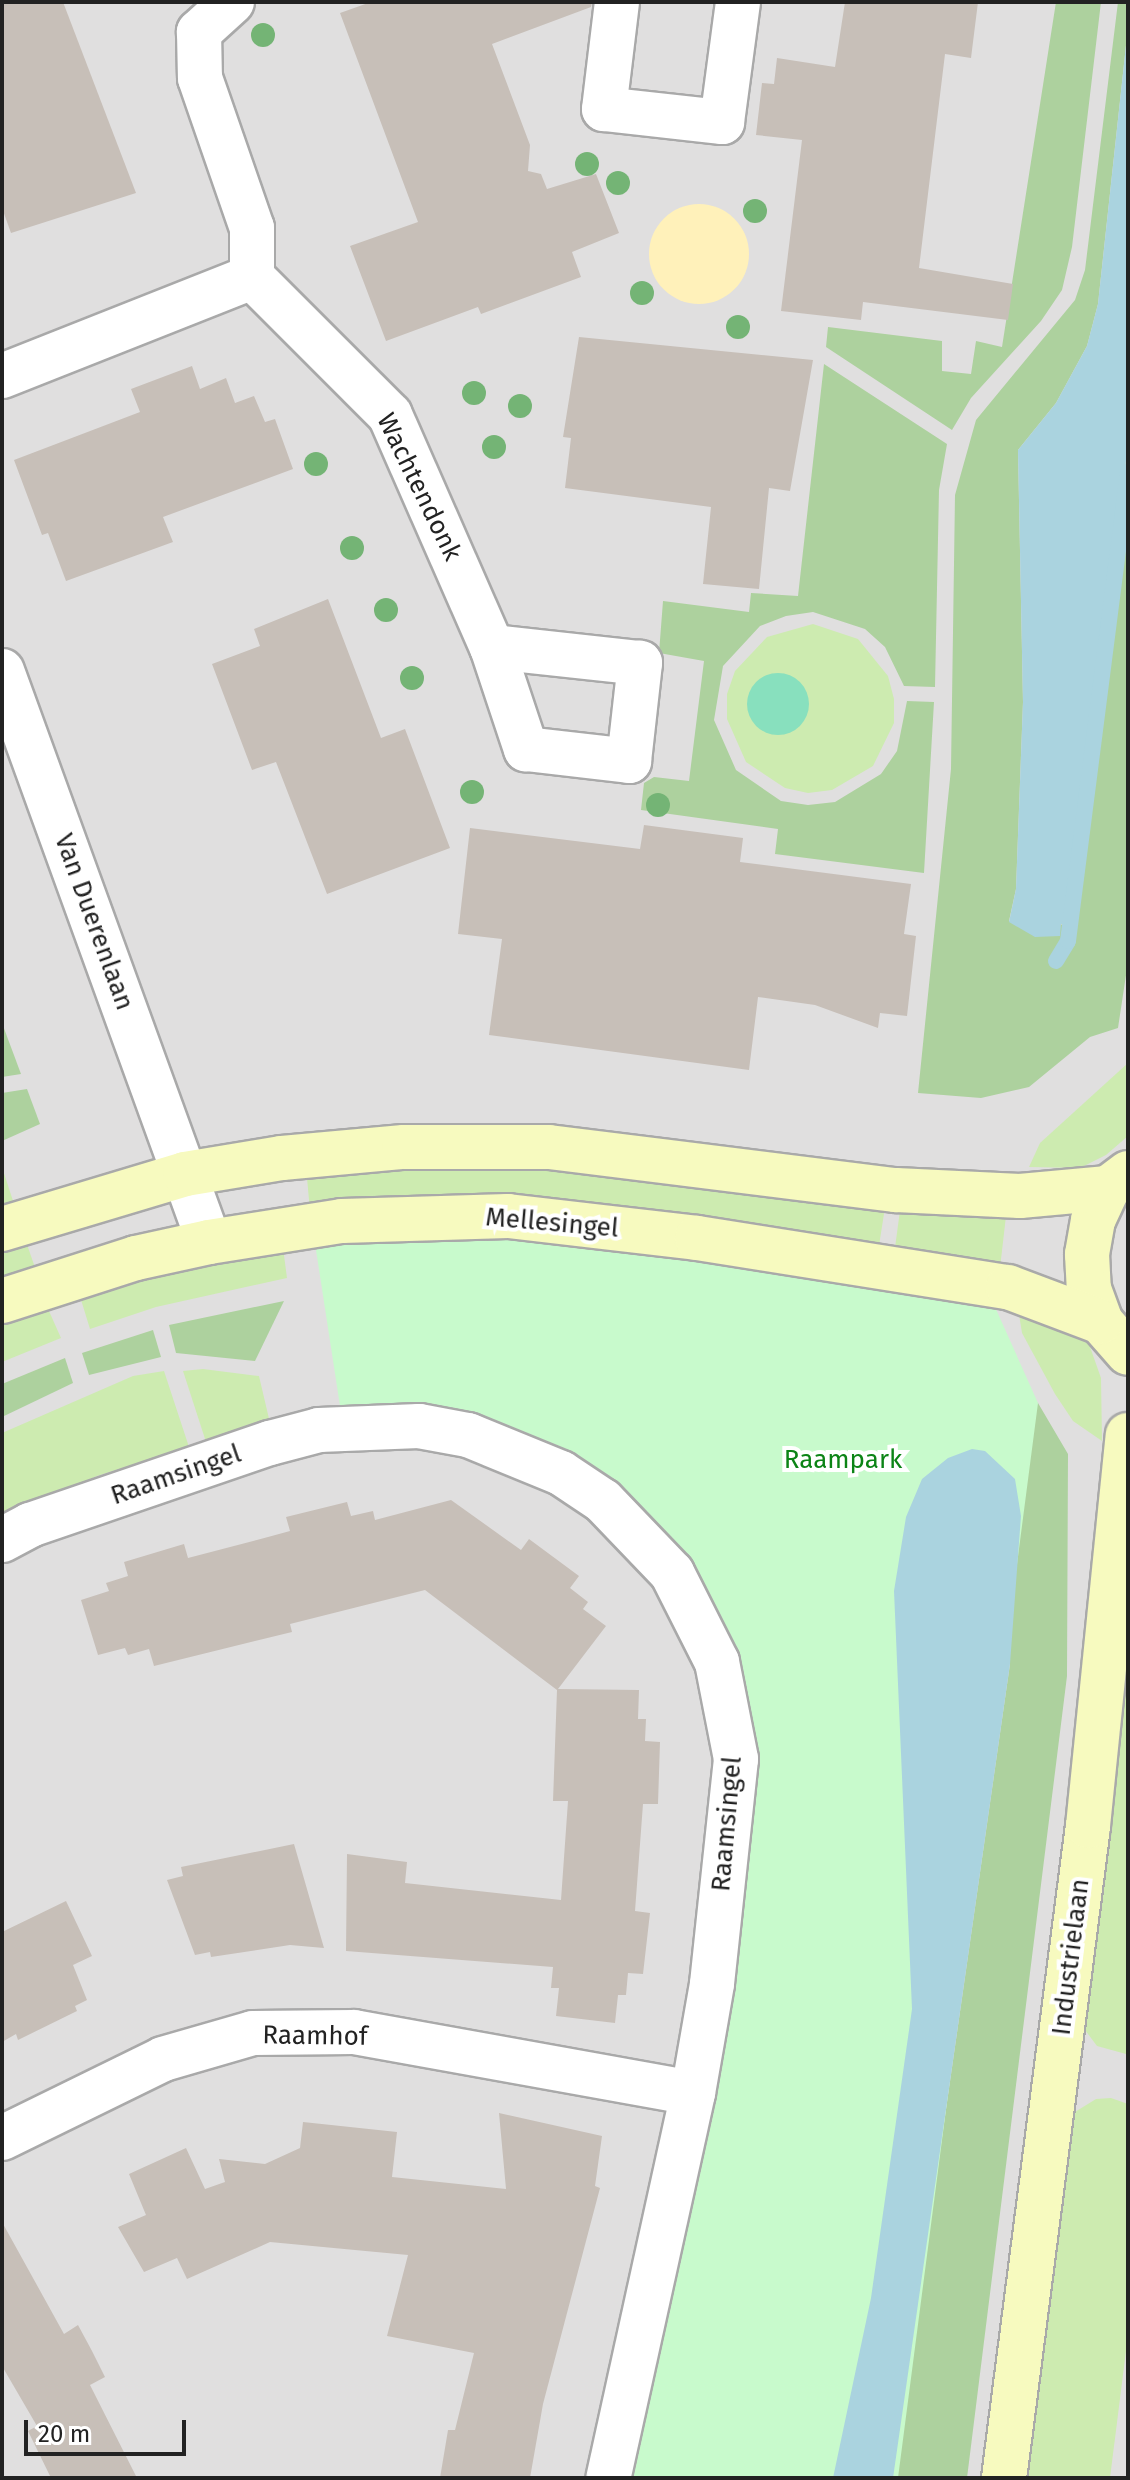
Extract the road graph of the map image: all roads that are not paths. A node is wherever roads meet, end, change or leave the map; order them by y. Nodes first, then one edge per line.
1 (232, 2) edge
2 (617, 2) edge
3 (738, 2) edge
4 (252, 277) junction
5 (2, 376) edge
6 (492, 647) dead end
7 (2, 671) edge
8 (185, 1174) junction
9 (1118, 1180) edge
10 (2, 1229) edge
11 (209, 1242) junction
12 (2, 1301) edge
13 (1115, 1338) edge
14 (1128, 1435) edge
15 (2, 1540) edge
16 (693, 2093) junction
17 (2, 2138) edge
18 (608, 2478) edge
19 (1004, 2478) edge

1 - 4 street
2 - 3 street
4 - 5 street
4 - 6 street, Wachtendonk
7 - 8 street, Van Duerenlaan
8 - 9 street
8 - 10 street
8 - 11 street, Van Duerenlaan
9 - 13 street
11 - 12 street, Mellesingel
11 - 13 street, Mellesingel
14 - 19 street, Industrielaan
15 - 16 street, Raamsingel
16 - 17 street, Raamhof
16 - 18 street, Raamsingel

